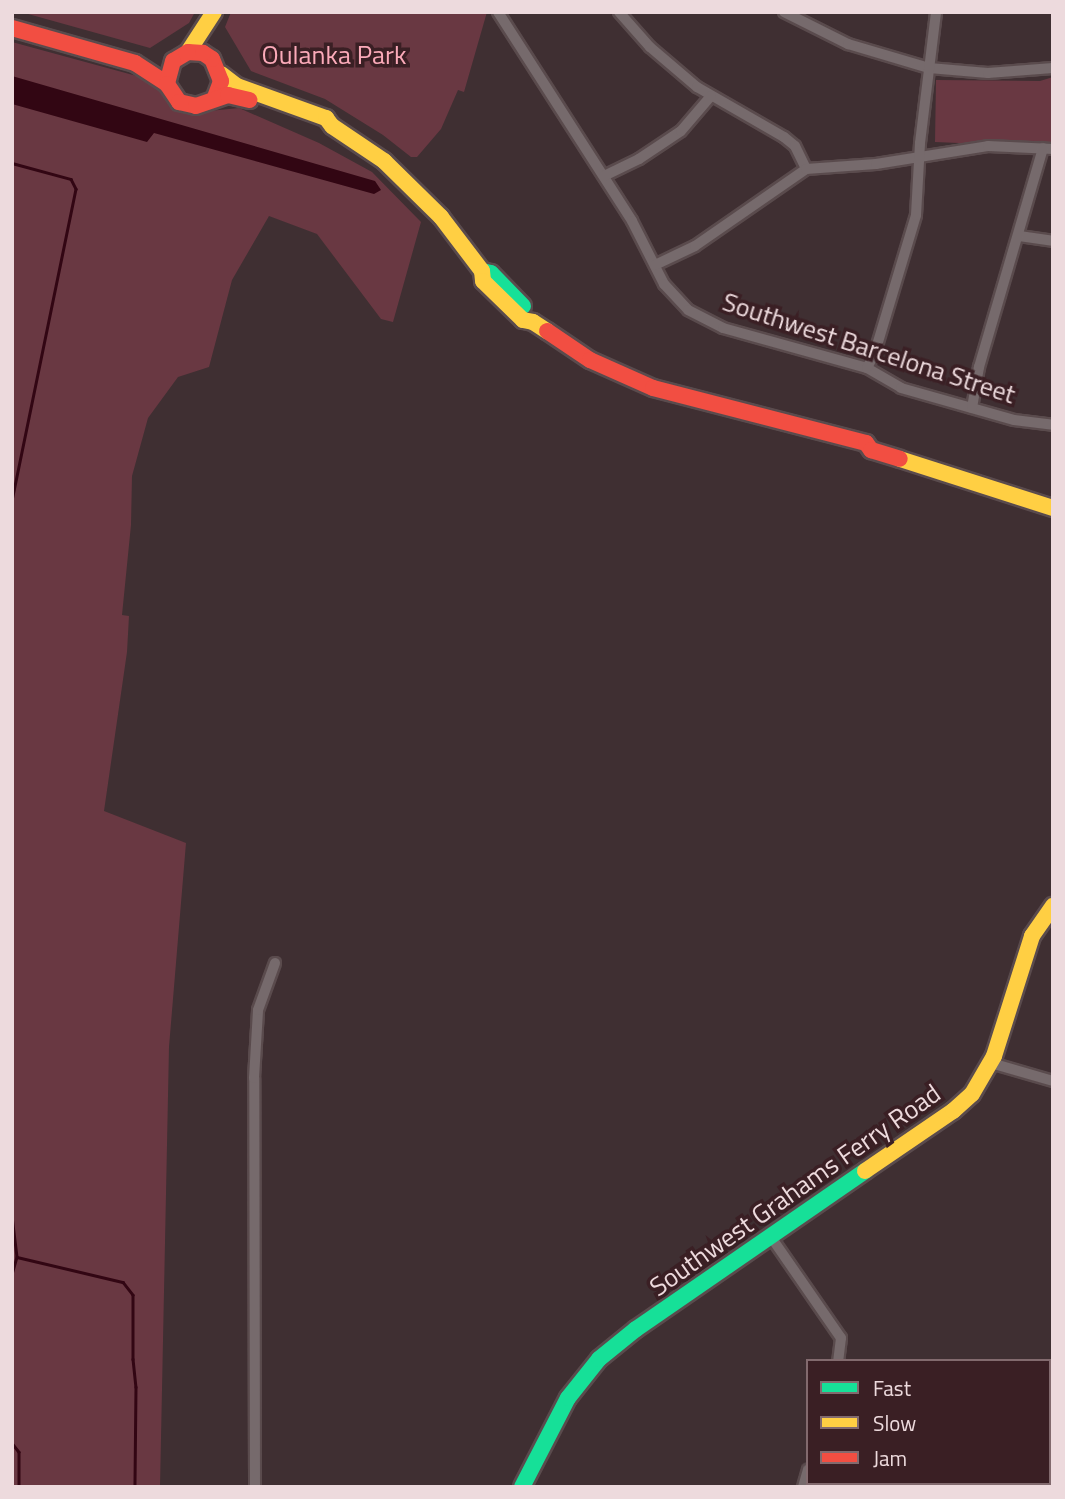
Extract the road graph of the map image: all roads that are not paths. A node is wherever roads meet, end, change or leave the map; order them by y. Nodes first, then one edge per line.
1 (498, 12) edge
2 (619, 12) edge
3 (784, 12) edge
4 (936, 12) edge
5 (212, 18) edge
6 (12, 28) edge
7 (188, 52) junction
8 (212, 59) junction
9 (173, 61) junction
10 (135, 63) junction
11 (929, 68) junction
12 (1053, 68) edge
13 (221, 74) junction
14 (167, 84) junction
15 (711, 96) junction
16 (215, 97) junction
17 (332, 126) junction
18 (1048, 149) edge
19 (919, 156) junction
20 (806, 169) junction
21 (604, 176) junction
22 (1019, 236) junction
23 (1053, 242) edge
24 (655, 265) junction
25 (867, 368) junction
26 (972, 408) junction
27 (1053, 425) edge
28 (1053, 508) edge
29 (1053, 906) edge
30 (275, 963) dead end
31 (991, 1063) junction
32 (1053, 1081) edge
33 (771, 1237) junction
34 (838, 1359) edge
35 (255, 1487) edge
36 (522, 1487) edge

1 - 21 street, Southwest Barcelona Street
2 - 15 street
3 - 11 street
4 - 11 street
5 - 7 main road
5 - 8 main road
6 - 10 main road
7 - 8 main road
7 - 9 main road
8 - 13 main road
9 - 10 main road
9 - 14 main road
10 - 14 main road
11 - 12 street
11 - 19 street
13 - 16 main road
13 - 17 main road
14 - 16 main road
15 - 20 street
15 - 21 street
16 - 17 main road
17 - 28 main road
18 - 19 street
18 - 22 street
19 - 20 street
19 - 25 street
20 - 24 street
21 - 24 street, Southwest Barcelona Street
22 - 23 street
22 - 26 street
24 - 25 street, Southwest Barcelona Street
25 - 26 street, Southwest Barcelona Street
26 - 27 street, Southwest Barcelona Street
29 - 31 main road, Southwest Grahams Ferry Road
30 - 35 street
31 - 32 street
31 - 33 main road, Southwest Grahams Ferry Road
33 - 34 street
33 - 36 main road, Southwest Grahams Ferry Road

